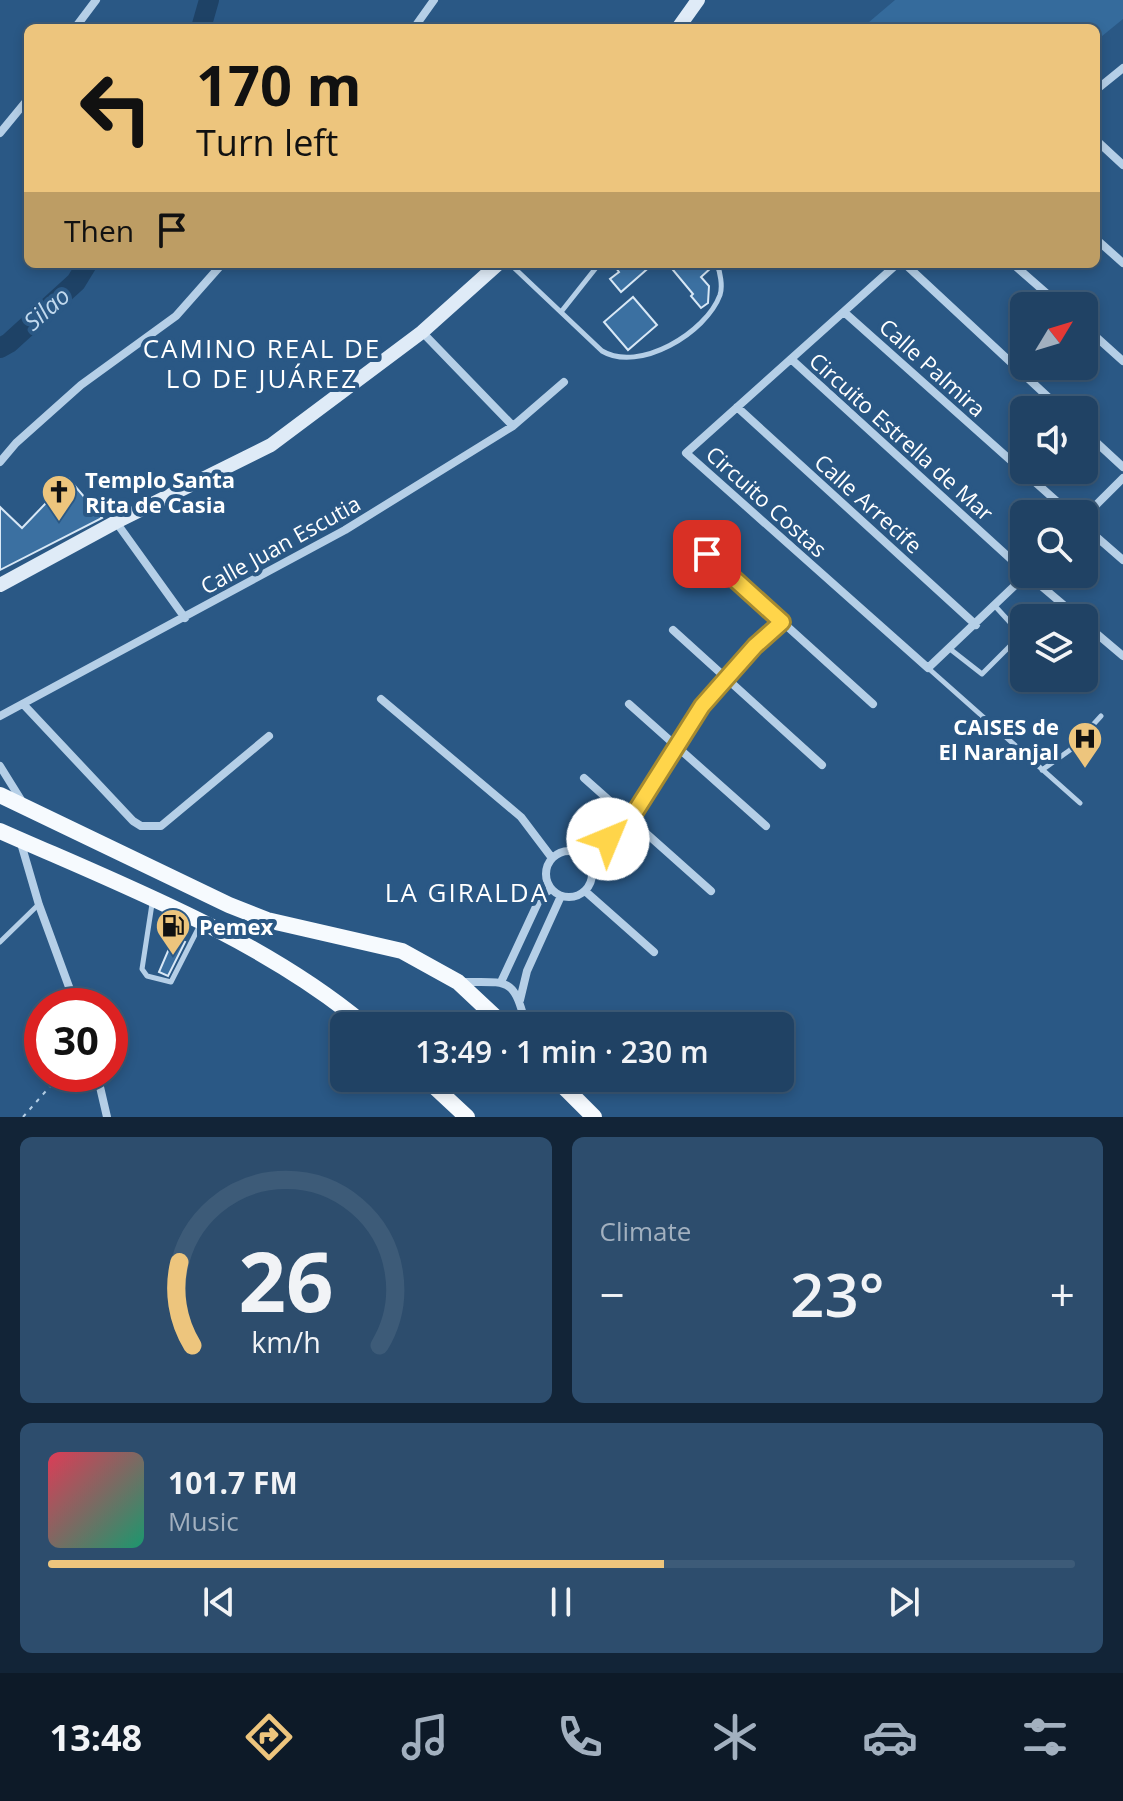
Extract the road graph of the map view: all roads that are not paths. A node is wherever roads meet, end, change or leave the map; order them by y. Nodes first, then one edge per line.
1 (96, 0) edge
2 (434, 0) edge
3 (698, 0) edge
4 (78, 24) edge
5 (417, 24) edge
6 (681, 24) edge
7 (1122, 69) edge
8 (1100, 87) edge
9 (24, 104) edge
10 (0, 133) edge
11 (1100, 144) edge
12 (1123, 165) edge
13 (1100, 243) edge
14 (1123, 263) edge
15 (218, 268) edge
16 (494, 268) edge
17 (514, 268) edge
18 (596, 268) edge
19 (718, 268) edge
20 (893, 268) edge
21 (909, 268) edge
22 (1018, 268) edge
23 (1045, 292) edge
24 (561, 312) junction
25 (844, 312) junction
26 (422, 332) junction
27 (1098, 339) edge
28 (791, 359) junction
29 (1123, 361) edge
30 (564, 382) dead end
31 (1047, 396) edge
32 (737, 407) junction
33 (513, 426) junction
34 (1098, 444) edge
35 (0, 462) edge
36 (1123, 467) edge
37 (1123, 478) edge
38 (1055, 500) edge
39 (1098, 503) edge
40 (116, 522) junction
41 (1098, 538) edge
42 (707, 554) dead end
43 (1010, 558) edge
44 (1123, 560) edge
45 (0, 585) edge
46 (1012, 588) edge
47 (1044, 588) edge
48 (1063, 604) edge
49 (995, 606) junction
50 (185, 618) junction
51 (782, 622) junction
52 (976, 625) junction
53 (673, 630) dead end
54 (1098, 635) edge
55 (950, 649) junction
56 (1123, 656) edge
57 (928, 668) junction
58 (726, 678) junction
59 (381, 699) dead end
60 (629, 704) dead end
61 (873, 704) dead end
62 (24, 705) junction
63 (0, 716) edge
64 (1101, 716) dead end
65 (269, 736) dead end
66 (676, 746) junction
67 (822, 765) dead end
68 (0, 766) edge
69 (1042, 770) junction
70 (584, 778) dead end
71 (0, 795) edge
72 (1080, 803) dead end
73 (26, 807) junction
74 (630, 820) junction
75 (766, 826) dead end
76 (0, 831) edge
77 (20, 840) junction
78 (552, 858) junction
79 (586, 858) junction
80 (551, 889) junction
81 (585, 891) junction
82 (711, 891) dead end
83 (561, 896) junction
84 (153, 899) junction
85 (39, 905) junction
86 (201, 923) junction
87 (0, 942) edge
88 (654, 952) dead end
89 (458, 982) junction
90 (501, 982) junction
91 (69, 988) edge
92 (520, 1000) junction
93 (348, 1012) edge
94 (490, 1012) edge
95 (523, 1012) edge
96 (101, 1092) edge
97 (440, 1092) edge
98 (569, 1092) edge
99 (107, 1117) edge
100 (467, 1117) edge
101 (594, 1117) edge

1 - 4 street
2 - 5 street
3 - 6 main road
7 - 8 street
9 - 10 street
11 - 12 street
13 - 14 street
15 - 35 street
16 - 26 main road
17 - 24 lane
18 - 24 lane
19 - 24 lane
20 - 25 street, Circuito Costas
21 - 31 street
22 - 23 street
25 - 28 street, Circuito Costas
25 - 38 street, Calle Palmira
26 - 33 street
26 - 40 main road
27 - 29 street
28 - 32 street, Circuito Costas
28 - 43 street, Circuito Estrella de Mar
30 - 33 street, Calle Juan Escutia
32 - 52 street, Calle Arrecife
32 - 57 street, Circuito Costas
33 - 50 street, Calle Juan Escutia
34 - 36 street
37 - 39 street
40 - 45 main road
40 - 50 street
41 - 44 street
42 - 51 street
46 - 49 street
47 - 48 street, Circuito Estrella de Mar
49 - 52 street
49 - 55 lane
50 - 62 street, Calle Juan Escutia
51 - 58 street
51 - 61 street
52 - 55 street
53 - 58 street
54 - 56 street
55 - 57 street
57 - 69 lane
58 - 66 street
58 - 67 street
59 - 78 street
60 - 66 street
62 - 63 street, Calle Juan Escutia
62 - 65 street
64 - 69 lane
66 - 74 street
66 - 75 street
68 - 73 street
69 - 72 lane
70 - 74 street
71 - 73 main road
73 - 89 main road
74 - 79 street
74 - 82 street
76 - 77 main road
77 - 84 main road
77 - 85 street
78 - 79 street
78 - 80 street
79 - 81 street
80 - 83 street
80 - 90 street
81 - 83 street
81 - 88 street
83 - 92 street
84 - 86 main road
84 - 86 lane
85 - 87 lane
85 - 91 street
86 - 93 main road
89 - 90 street
89 - 94 main road
90 - 92 street
92 - 95 street
96 - 99 street
97 - 100 main road
98 - 101 main road

